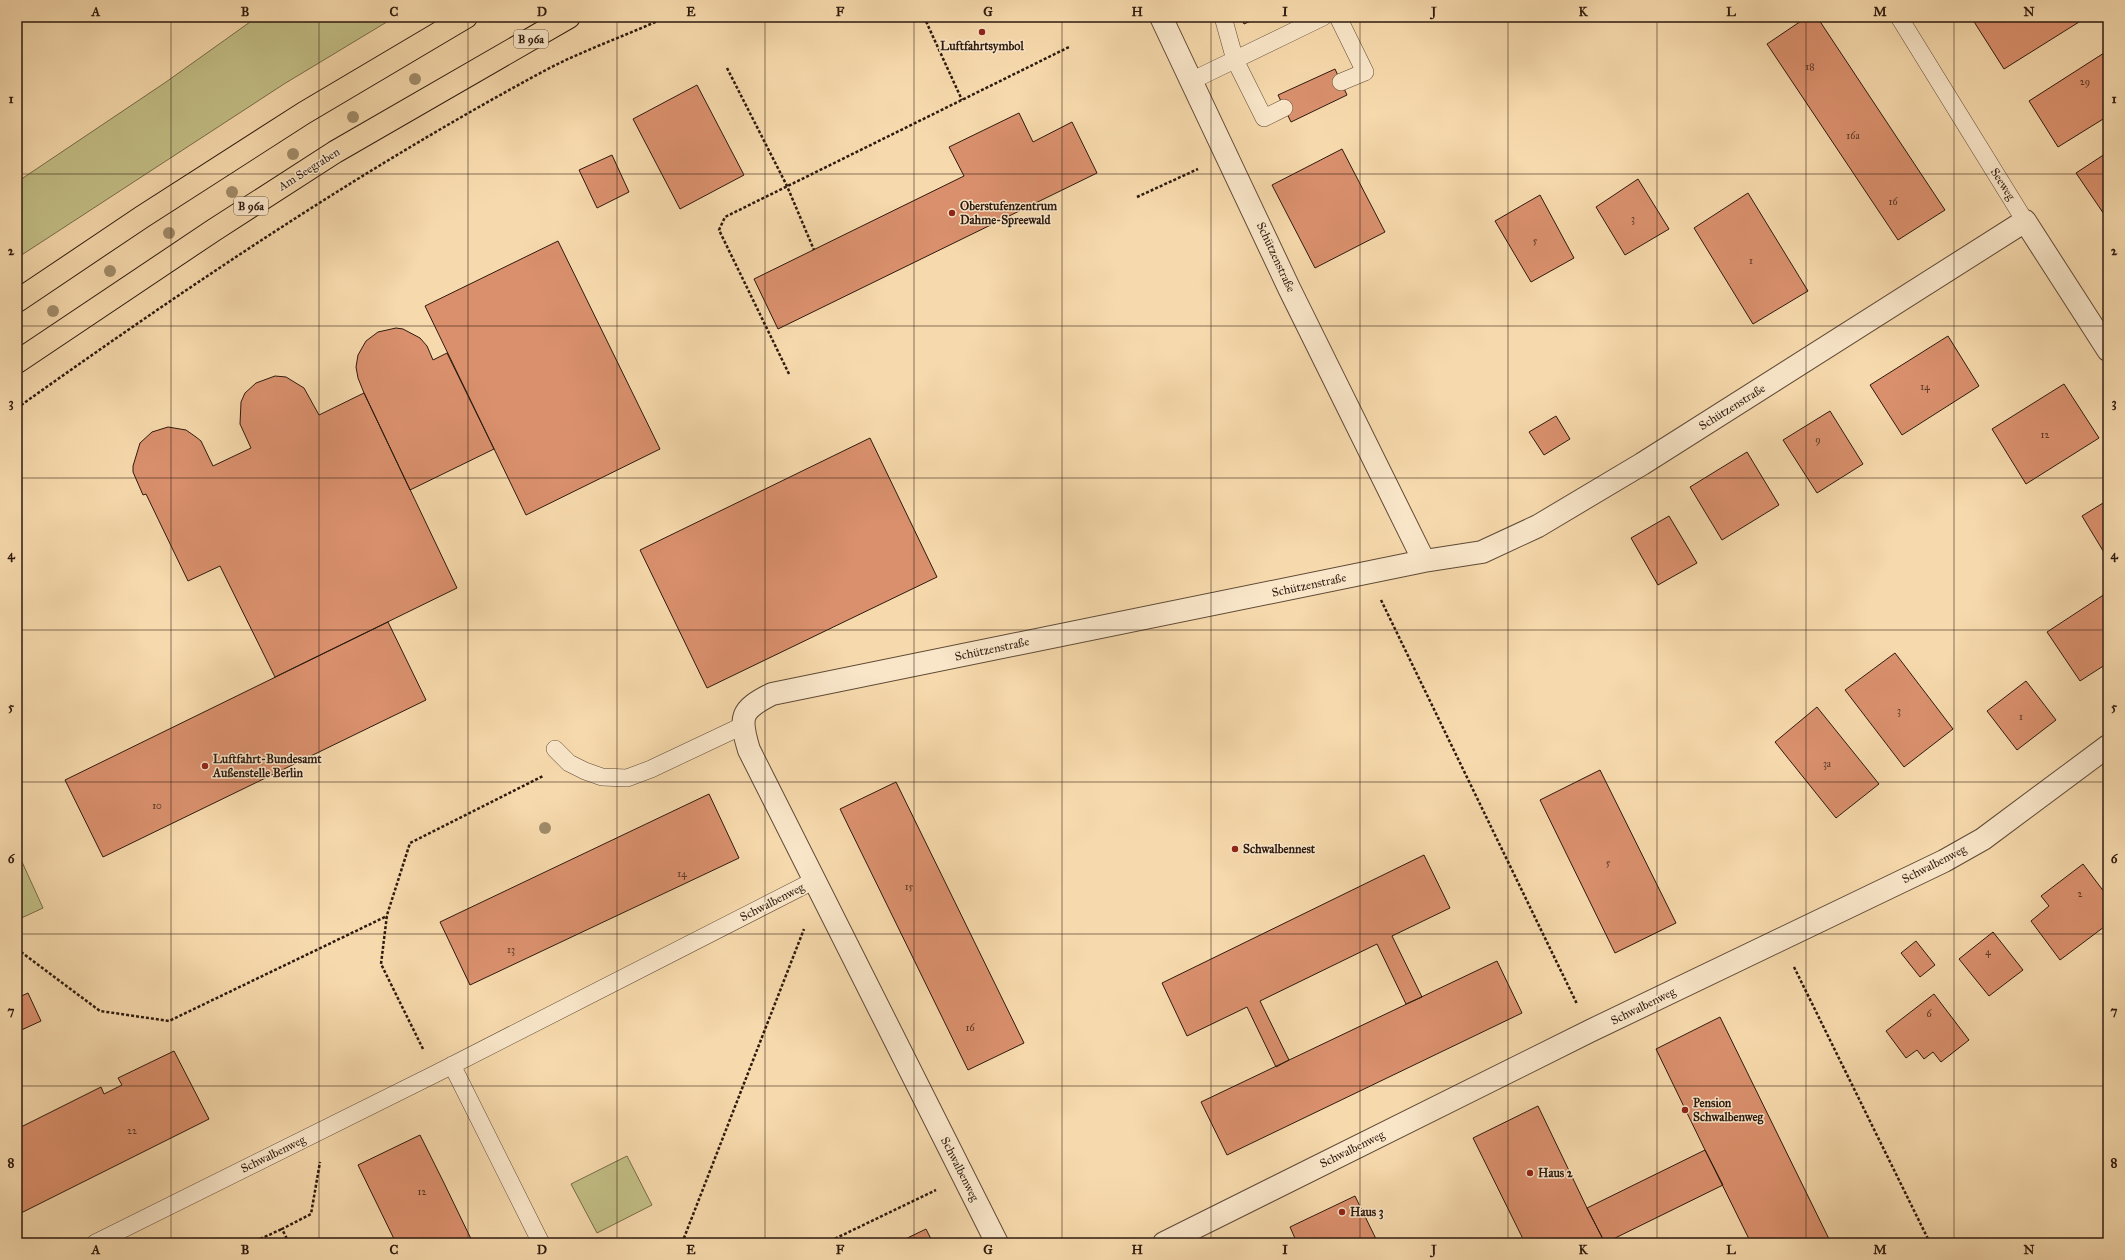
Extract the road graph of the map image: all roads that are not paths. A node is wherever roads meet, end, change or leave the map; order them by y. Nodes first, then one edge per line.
1 (466, 17) edge
2 (569, 17) edge
3 (1161, 17) edge
4 (1223, 17) edge
5 (1323, 17) edge
6 (1338, 17) edge
7 (1899, 17) edge
8 (1235, 60) junction
9 (1191, 81) junction
10 (1341, 82) dead end
11 (1284, 108) dead end
12 (2025, 221) junction
13 (17, 301) edge
14 (2108, 350) edge
15 (17, 362) edge
16 (1424, 560) junction
17 (742, 726) junction
18 (2108, 746) edge
19 (555, 749) dead end
20 (818, 884) junction
21 (452, 1065) junction
22 (95, 1243) edge
23 (542, 1243) edge
24 (997, 1243) edge
25 (1164, 1243) edge

1 - 13 main road
2 - 15 main road, Am Seegraben / B 96a
3 - 9 street, Schützenstraße
4 - 8 lane
5 - 8 lane
6 - 10 lane
7 - 12 lane, Seeweg
8 - 9 lane
8 - 11 lane
9 - 16 street, Schützenstraße
12 - 14 street, Seeweg
12 - 16 street, Schützenstraße
16 - 17 street, Schützenstraße
17 - 19 lane
17 - 20 street
18 - 25 street, Schwalbenweg
20 - 21 lane, Schwalbenweg
20 - 24 street, Schwalbenweg
21 - 22 lane, Schwalbenweg
21 - 23 lane

